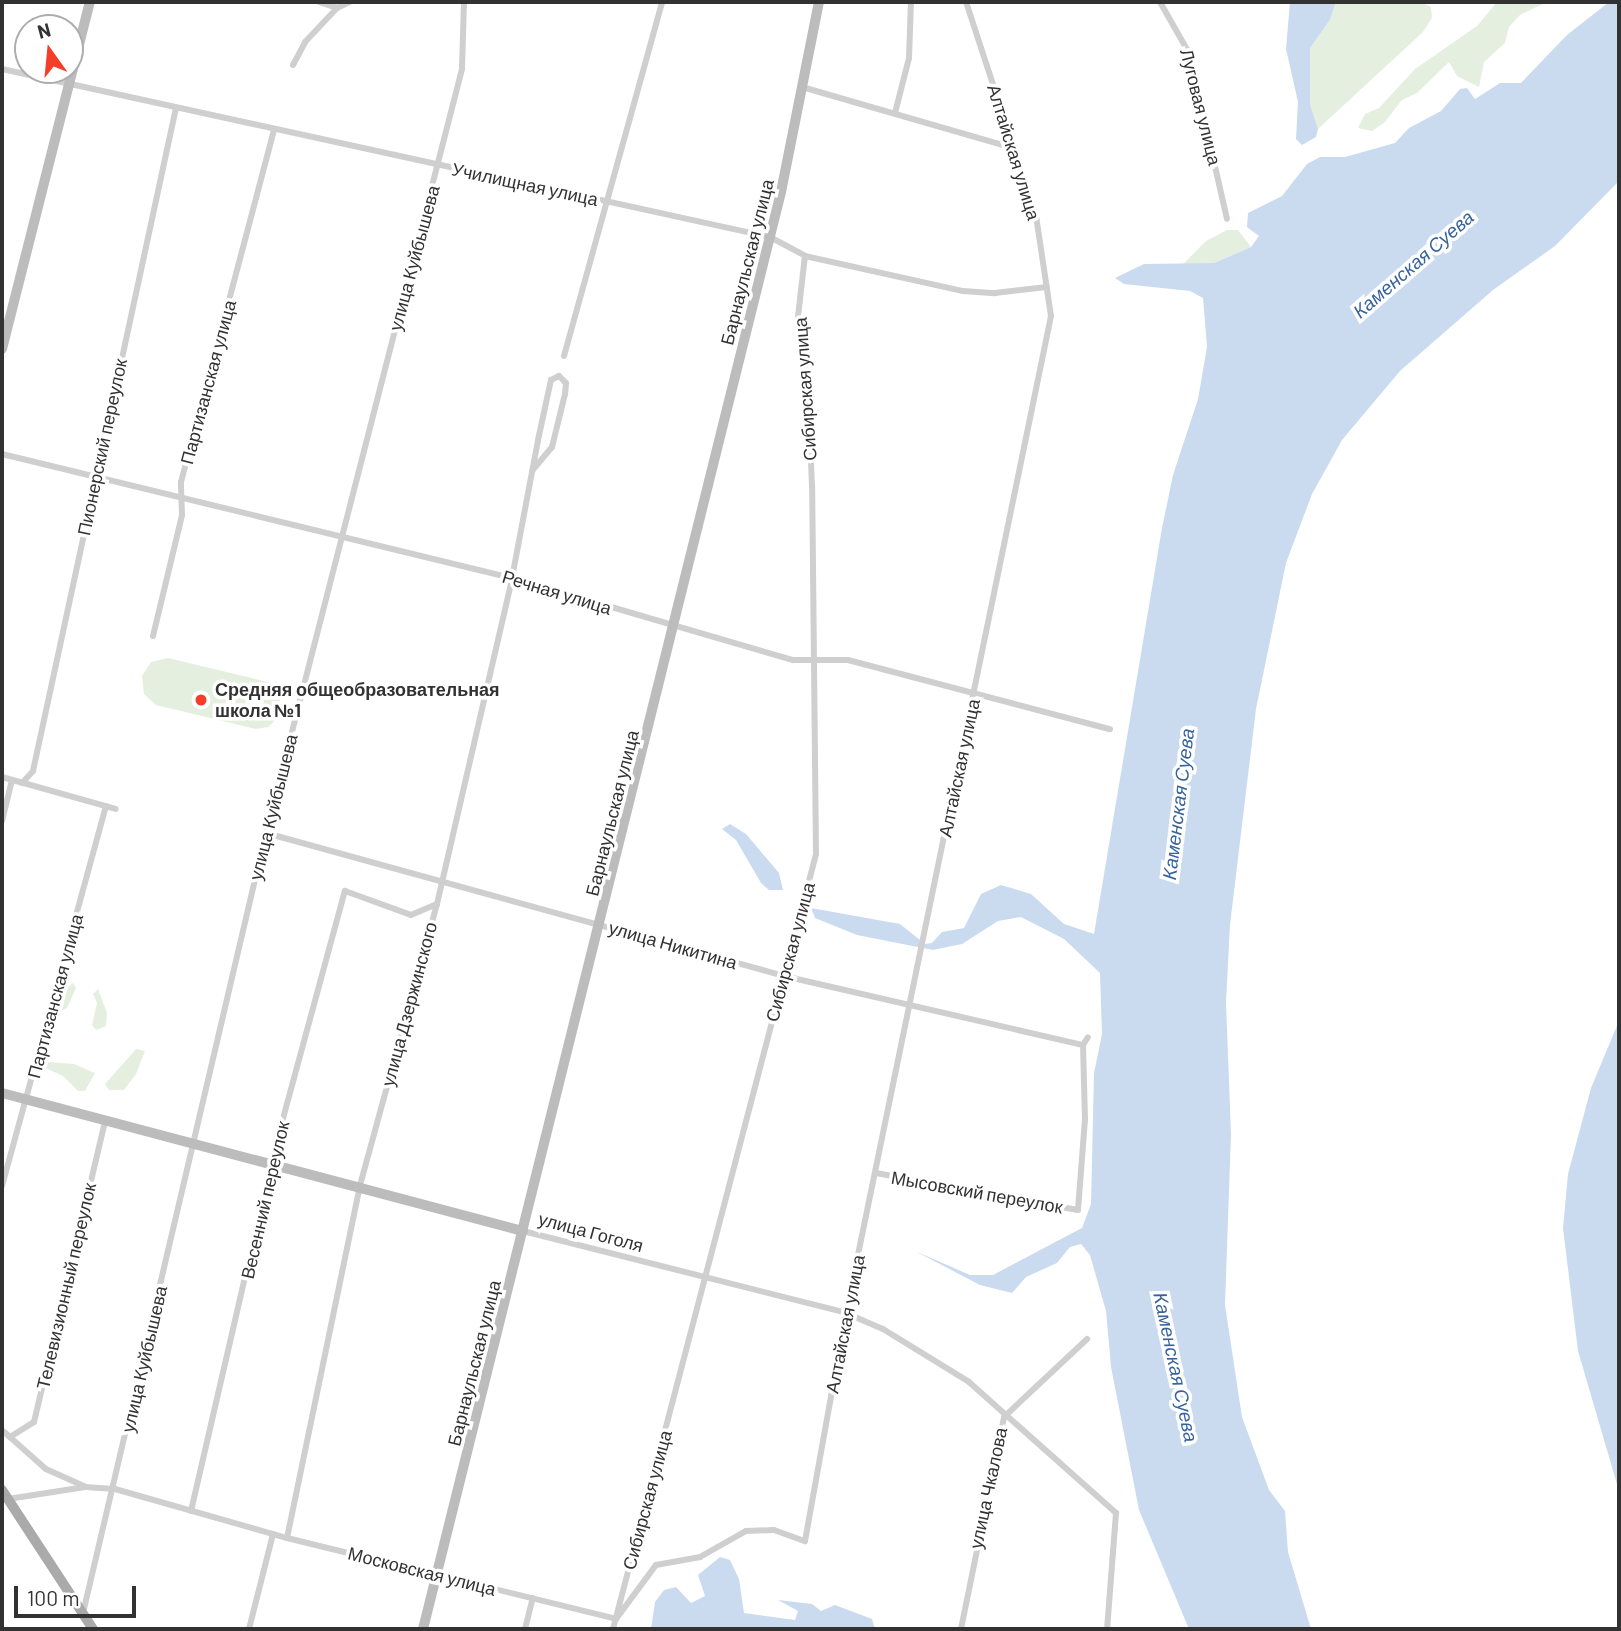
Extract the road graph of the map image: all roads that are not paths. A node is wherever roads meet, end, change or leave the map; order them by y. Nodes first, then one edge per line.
1 (90, 2) edge
2 (319, 2) edge
3 (350, 2) edge
4 (464, 2) edge
5 (662, 2) edge
6 (819, 2) edge
7 (911, 2) edge
8 (966, 2) edge
9 (1160, 2) edge
10 (337, 8) junction
11 (293, 65) dead end
12 (2, 69) edge
13 (69, 85) junction
14 (802, 87) junction
15 (176, 108) junction
16 (894, 113) junction
17 (274, 129) junction
18 (1014, 148) junction
19 (438, 165) junction
20 (606, 201) junction
21 (1227, 219) dead end
22 (770, 237) junction
23 (805, 256) junction
24 (1047, 287) junction
25 (2, 349) edge
26 (564, 356) dead end
27 (2, 454) edge
28 (533, 470) junction
29 (95, 477) junction
30 (184, 498) junction
31 (341, 536) junction
32 (512, 578) junction
33 (674, 627) junction
34 (153, 636) dead end
35 (813, 658) junction
36 (975, 690) junction
37 (1110, 729) dead end
38 (2, 777) edge
39 (12, 780) junction
40 (22, 783) junction
41 (106, 806) junction
42 (116, 809) dead end
43 (2, 821) edge
44 (266, 833) junction
45 (440, 881) junction
46 (437, 904) junction
47 (600, 925) junction
48 (784, 976) junction
49 (911, 1005) junction
50 (1088, 1037) dead end
51 (1083, 1045) junction
52 (2, 1093) edge
53 (27, 1100) junction
54 (105, 1121) junction
55 (193, 1146) junction
56 (271, 1166) junction
57 (876, 1173) junction
58 (2, 1186) edge
59 (359, 1189) junction
60 (523, 1231) junction
61 (705, 1278) junction
62 (846, 1313) junction
63 (1087, 1339) dead end
64 (1004, 1417) junction
65 (2, 1430) edge
66 (10, 1437) junction
67 (85, 1487) junction
68 (115, 1489) junction
69 (5, 1494) edge
70 (191, 1511) junction
71 (273, 1534) junction
72 (287, 1538) junction
73 (437, 1576) junction
74 (533, 1598) junction
75 (82, 1614) junction
76 (616, 1619) junction
77 (93, 1629) edge
78 (250, 1629) edge
79 (424, 1629) edge
80 (524, 1629) edge
81 (613, 1629) edge
82 (961, 1629) edge
83 (1107, 1629) edge

1 - 13 street
2 - 10 street
3 - 10 street
4 - 19 street, улица Куйбышева
5 - 20 street
6 - 14 street, Барнаульская улица
7 - 16 street
8 - 18 street, Алтайская улица
9 - 21 street, Луговая улица
10 - 11 street
12 - 13 street, Училищная улица
13 - 15 street, Училищная улица
13 - 25 street
14 - 16 street
14 - 22 street, Барнаульская улица
15 - 17 street, Училищная улица
15 - 29 street, Пионерский переулок
16 - 18 street
17 - 19 street, Училищная улица
17 - 30 street, Партизанская улица
18 - 24 street, Алтайская улица
19 - 20 street, Училищная улица
19 - 31 street, улица Куйбышева
20 - 22 street, Училищная улица
20 - 26 street
22 - 23 street, Училищная улица
22 - 33 street, Барнаульская улица
23 - 24 street, Училищная улица
23 - 35 street, Сибирская улица
24 - 36 street, Алтайская улица
27 - 29 street, Речная улица
28 - 28 street, улица Дзержинского
28 - 32 street, улица Дзержинского
29 - 30 street, Речная улица
29 - 40 street, Пионерский переулок
30 - 31 street, Речная улица
30 - 34 street, Партизанская улица
31 - 32 street, Речная улица
31 - 44 street, улица Куйбышева
32 - 33 street, Речная улица
32 - 45 street, улица Дзержинского
33 - 35 street, Речная улица
33 - 47 street, Барнаульская улица
35 - 36 street, Речная улица
35 - 48 street, Сибирская улица
36 - 37 street, Речная улица
36 - 49 street, Алтайская улица
38 - 39 street
39 - 40 street
39 - 43 street
40 - 41 street
41 - 42 street
41 - 53 street, Партизанская улица
44 - 45 street, улица Никитина
44 - 55 street, улица Куйбышева
45 - 46 street, улица Дзержинского
45 - 47 street, улица Никитина
46 - 56 street, Весенний переулок
46 - 59 street, улица Дзержинского
47 - 48 street, улица Никитина
47 - 60 street, Барнаульская улица
48 - 49 street, улица Никитина
48 - 61 street, Сибирская улица
49 - 51 street, улица Никитина
49 - 57 street, Алтайская улица
50 - 51 street
51 - 57 street, Мысовский переулок
52 - 53 street, улица Гоголя
53 - 54 street, улица Гоголя
53 - 58 street, Партизанская улица
54 - 55 street, улица Гоголя
54 - 66 street, Телевизионный переулок
55 - 56 street, улица Гоголя
55 - 68 street, улица Куйбышева
56 - 59 street, улица Гоголя
56 - 70 street, Весенний переулок
57 - 62 street, Алтайская улица
59 - 60 street, улица Гоголя
59 - 72 street, улица Дзержинского
60 - 61 street, улица Гоголя
60 - 73 street, Барнаульская улица
61 - 62 street, улица Гоголя
61 - 76 street, Сибирская улица
62 - 64 street, улица Гоголя
62 - 76 street, Алтайская улица
63 - 64 street, улица Чкалова
64 - 82 street, улица Чкалова
64 - 83 street, улица Гоголя
65 - 66 street
66 - 67 street
67 - 68 street, Московская улица
67 - 69 street, Московская улица
68 - 70 street, Московская улица
68 - 75 street, улица Куйбышева
69 - 75 main road
70 - 71 street, Московская улица
71 - 72 street, Московская улица
71 - 78 street
72 - 73 street, Московская улица
73 - 74 street, Московская улица
73 - 79 street, Барнаульская улица
74 - 76 street, Московская улица
74 - 80 street
75 - 77 main road
76 - 81 street, Сибирская улица

